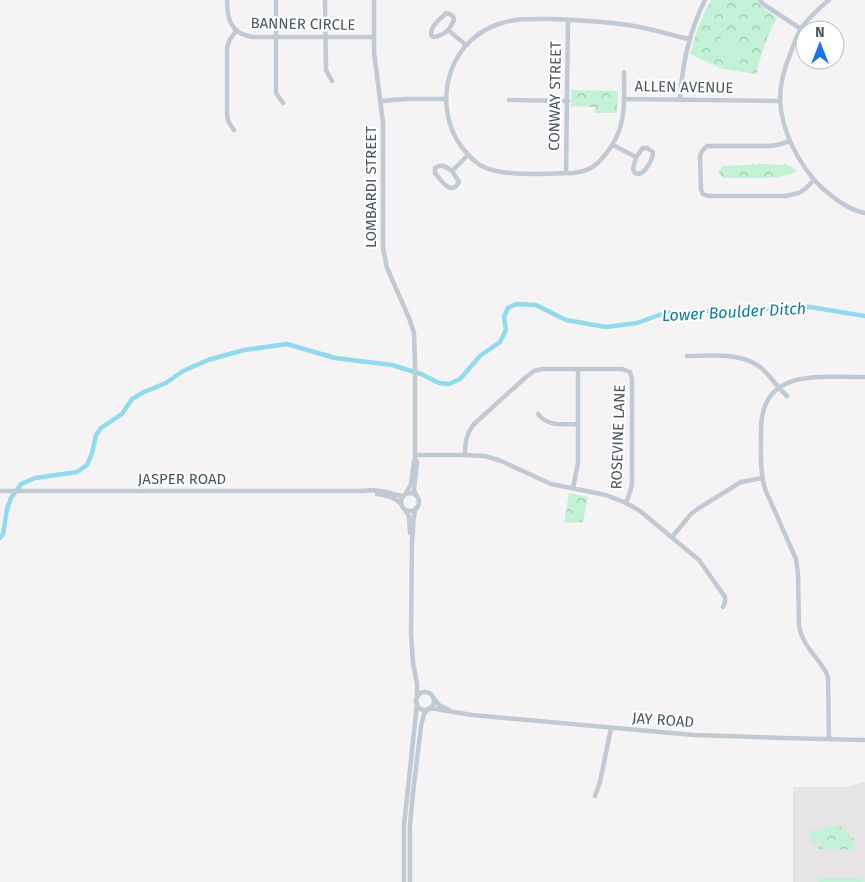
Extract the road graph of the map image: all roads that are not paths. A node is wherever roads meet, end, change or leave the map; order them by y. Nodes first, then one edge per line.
1 (227, 0) edge
2 (276, 0) edge
3 (325, 0) edge
4 (374, 0) edge
5 (705, 0) edge
6 (760, 0) edge
7 (829, 0) edge
8 (568, 20) junction
9 (808, 20) edge
10 (795, 25) edge
11 (448, 30) junction
12 (236, 31) junction
13 (276, 37) junction
14 (325, 37) junction
15 (374, 37) junction
16 (689, 39) junction
17 (795, 43) edge
18 (466, 46) junction
19 (624, 72) dead end
20 (332, 81) dead end
21 (446, 99) junction
22 (624, 99) junction
23 (680, 99) junction
24 (509, 100) dead end
25 (381, 101) junction
26 (568, 101) junction
27 (780, 101) junction
28 (283, 103) dead end
29 (234, 130) dead end
30 (790, 141) junction
31 (613, 145) junction
32 (468, 155) junction
33 (636, 157) junction
34 (452, 171) junction
35 (566, 173) junction
36 (814, 180) junction
37 (865, 213) edge
38 (687, 356) dead end
39 (578, 369) junction
40 (865, 377) edge
41 (778, 388) junction
42 (787, 396) dead end
43 (538, 414) dead end
44 (578, 424) junction
45 (465, 455) junction
46 (416, 457) junction
47 (762, 478) junction
48 (573, 488) junction
49 (0, 491) edge
50 (363, 491) junction
51 (405, 495) junction
52 (416, 495) junction
53 (626, 503) junction
54 (403, 507) junction
55 (416, 508) junction
56 (672, 537) junction
57 (412, 539) junction
58 (724, 607) dead end
59 (416, 678) junction
60 (428, 692) junction
61 (417, 696) junction
62 (434, 700) junction
63 (417, 704) junction
64 (429, 709) junction
65 (460, 713) junction
66 (611, 728) junction
67 (829, 739) junction
68 (865, 740) edge
69 (595, 796) dead end
70 (404, 872) junction
71 (410, 872) junction
72 (404, 882) edge
73 (410, 882) edge

1 - 12 street, BANNER CIRCLE
2 - 13 street
3 - 14 street
4 - 15 street, LOMBARDI STREET
5 - 16 street
6 - 10 street
7 - 9 street
8 - 16 street
8 - 18 street
8 - 26 street, CONWAY STREET
11 - 11 street
11 - 18 street
12 - 13 street, BANNER CIRCLE
12 - 29 street
13 - 14 street, BANNER CIRCLE
13 - 28 street
14 - 15 street, BANNER CIRCLE
14 - 20 street
15 - 25 street, LOMBARDI STREET
16 - 23 street
17 - 27 street
18 - 21 street
19 - 22 street
21 - 25 street
21 - 32 street, ALLEN AVENUE
22 - 23 street, ALLEN AVENUE
22 - 31 street, ALLEN AVENUE
23 - 27 street, ALLEN AVENUE
24 - 26 street
25 - 46 street, LOMBARDI STREET
26 - 35 street, CONWAY STREET
27 - 30 street
30 - 36 street
30 - 36 street
31 - 33 street
31 - 35 street, ALLEN AVENUE
32 - 34 street
32 - 35 street, ALLEN AVENUE
33 - 33 street
34 - 34 street
36 - 37 street
38 - 41 street
39 - 44 street
39 - 45 street
39 - 53 street, ROSEVINE LANE
40 - 41 street
41 - 42 street
41 - 47 street
43 - 44 street
44 - 48 street
45 - 46 street
45 - 48 street
46 - 51 street, LOMBARDI STREET
46 - 52 street, LOMBARDI STREET
47 - 56 street
47 - 67 street
48 - 53 street
49 - 50 street, JASPER ROAD
50 - 51 street, JASPER ROAD
50 - 54 street, JASPER ROAD
51 - 52 street
51 - 54 street
52 - 55 street
53 - 56 street
54 - 55 street
54 - 57 street
55 - 57 street
56 - 58 street
57 - 59 street
59 - 60 street
59 - 61 street
60 - 61 street
60 - 62 street
61 - 63 street
62 - 64 street
62 - 65 street, JAY ROAD
63 - 64 street
63 - 70 street
64 - 65 street, JAY ROAD
64 - 71 street
65 - 66 street, JAY ROAD
66 - 67 street, JAY ROAD
66 - 69 street
67 - 68 street, JAY ROAD
70 - 71 street
70 - 72 street
71 - 73 street

